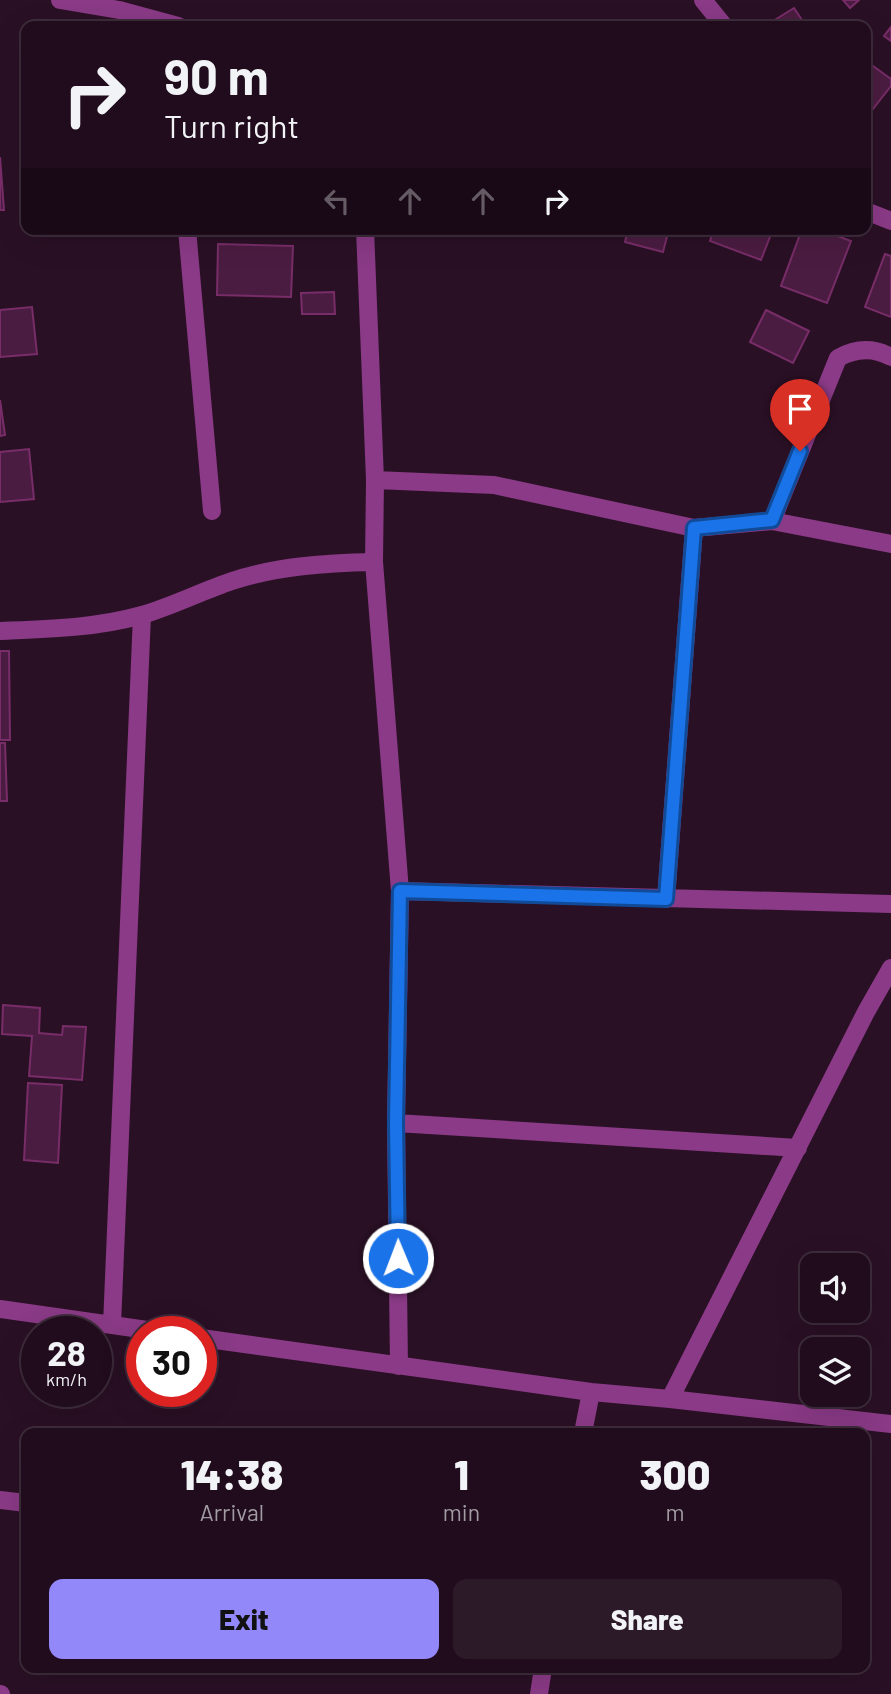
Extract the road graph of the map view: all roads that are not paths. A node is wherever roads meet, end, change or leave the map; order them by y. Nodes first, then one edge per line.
1 (60, 0) edge
2 (703, 0) edge
3 (120, 5) edge
4 (162, 21) edge
5 (720, 21) edge
6 (871, 213) edge
7 (891, 221) edge
8 (188, 235) edge
9 (365, 235) edge
10 (891, 357) edge
11 (375, 480) junction
12 (212, 511) dead end
13 (772, 520) junction
14 (694, 528) junction
15 (891, 544) edge
16 (374, 562) junction
17 (142, 615) junction
18 (0, 631) edge
19 (400, 891) junction
20 (666, 899) junction
21 (891, 904) edge
22 (891, 968) edge
23 (396, 1123) junction
24 (798, 1148) junction
25 (0, 1309) edge
26 (49, 1316) edge
27 (112, 1325) joint
28 (126, 1327) edge
29 (217, 1340) edge
30 (399, 1366) junction
31 (590, 1392) junction
32 (670, 1399) junction
33 (891, 1424) edge
34 (584, 1428) edge
35 (0, 1500) edge
36 (21, 1502) edge
37 (542, 1673) edge
38 (539, 1694) edge

1 - 3 street
2 - 5 street
3 - 4 street
6 - 7 street
8 - 12 street
9 - 11 street
10 - 13 street
11 - 14 street
11 - 16 street
13 - 14 street
13 - 15 street
14 - 20 street
16 - 17 street
16 - 19 street
17 - 18 street
17 - 27 street
19 - 20 street
19 - 23 street
20 - 21 street
22 - 24 street
23 - 24 street
23 - 30 street
24 - 32 street
25 - 26 street
27 - 28 street
29 - 30 street
30 - 31 street
31 - 32 street
31 - 34 street
32 - 33 street
35 - 36 street
37 - 38 street

